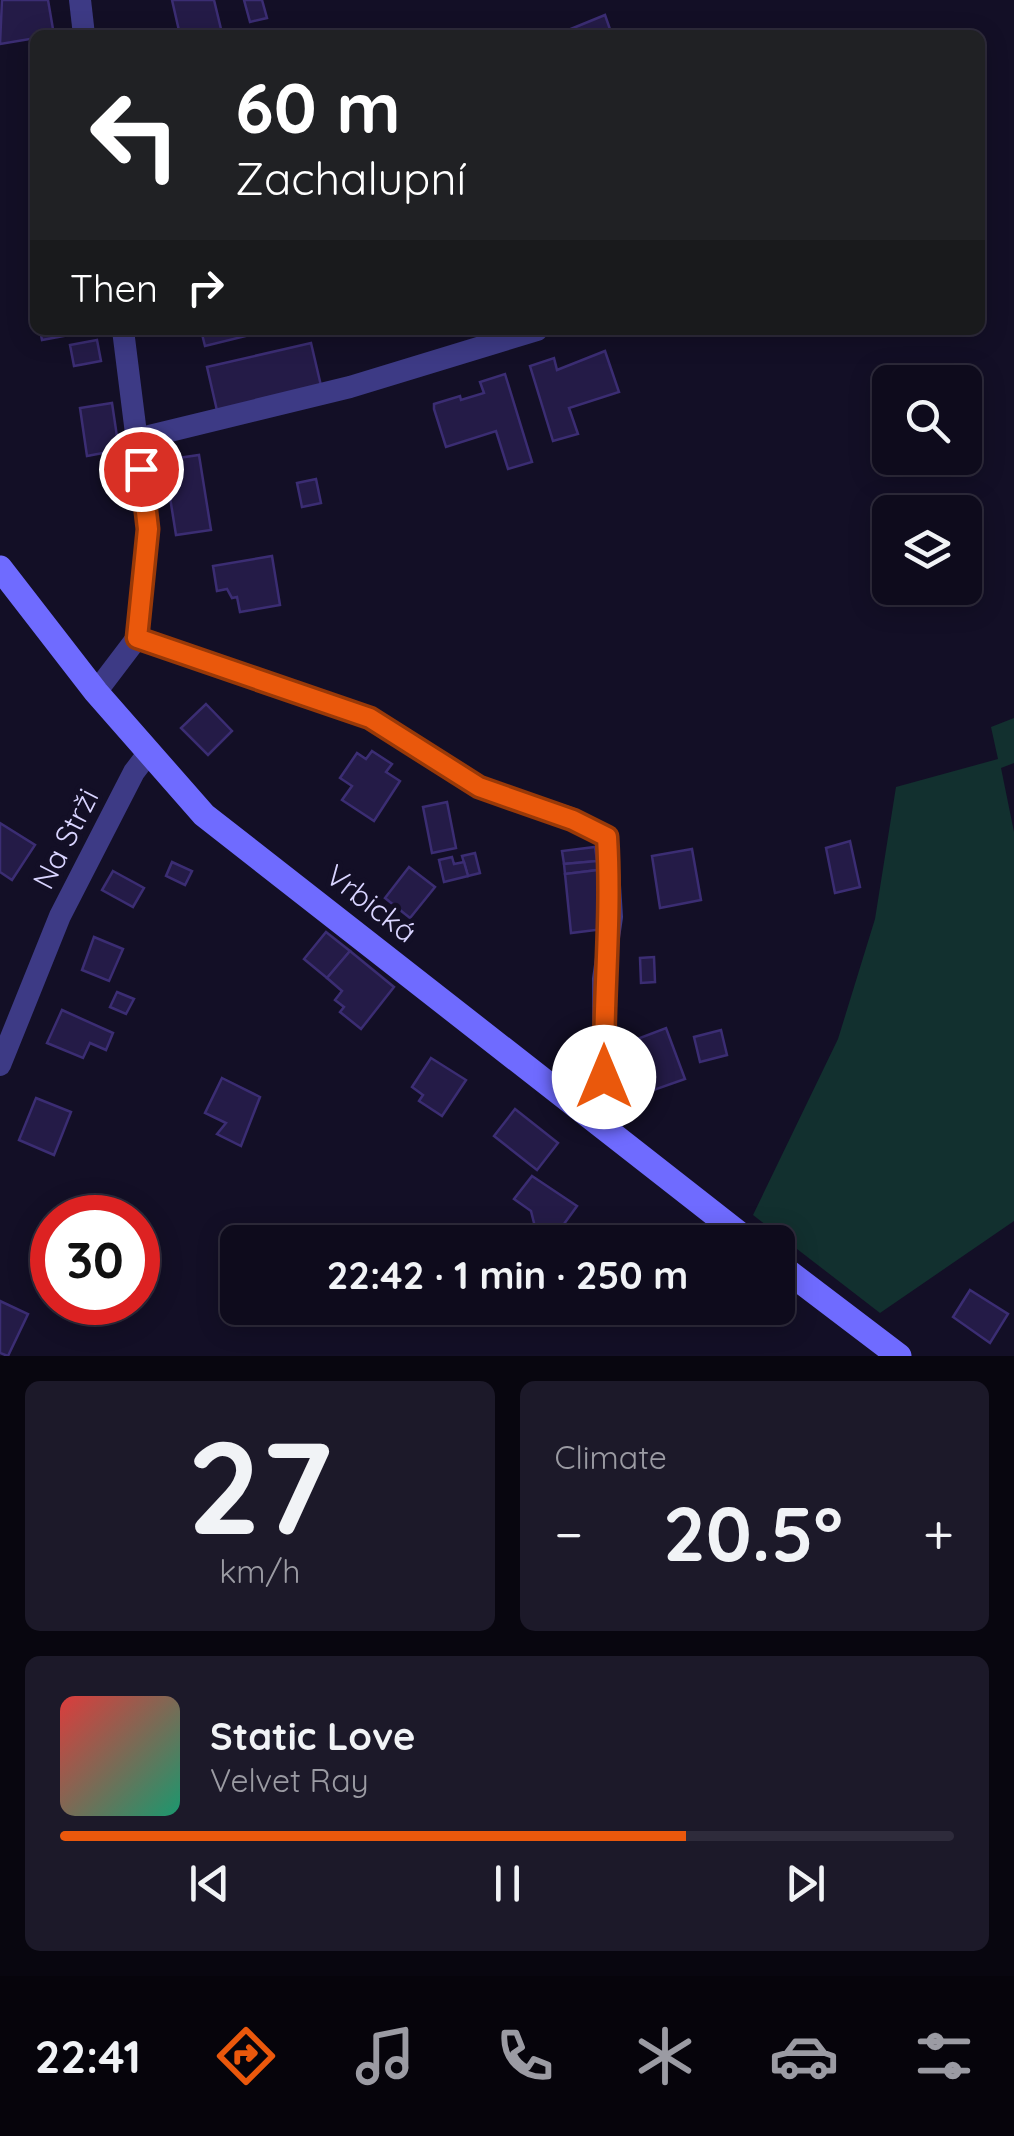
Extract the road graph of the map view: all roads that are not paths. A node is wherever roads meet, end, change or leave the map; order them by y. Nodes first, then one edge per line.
1 (80, 0) edge
2 (83, 30) edge
3 (124, 335) edge
4 (521, 335) edge
5 (137, 439) junction
6 (0, 568) edge
7 (137, 638) junction
8 (96, 692) junction
9 (148, 755) junction
10 (0, 1065) edge
11 (604, 1127) junction
12 (728, 1225) edge
13 (795, 1277) edge
14 (898, 1356) edge

1 - 2 street
3 - 5 street
4 - 5 street
5 - 7 street
6 - 8 street, Vrbická
7 - 8 street
7 - 11 street
8 - 9 street, Vrbická
9 - 10 street, Na Strži
9 - 11 street, Vrbická
11 - 12 street, Vrbická
13 - 14 street

